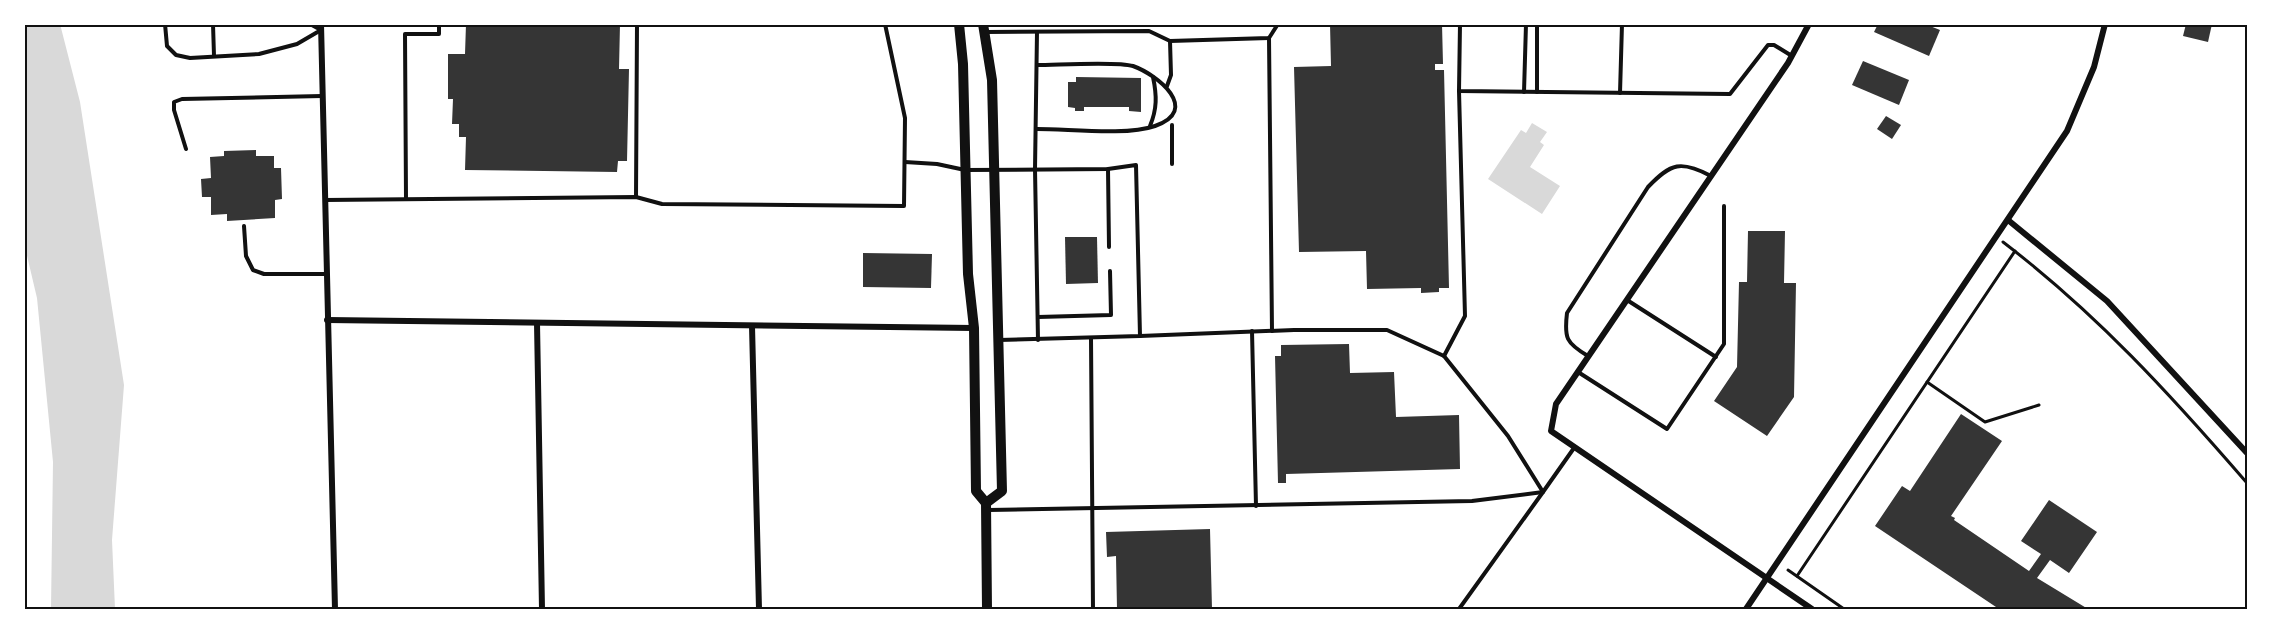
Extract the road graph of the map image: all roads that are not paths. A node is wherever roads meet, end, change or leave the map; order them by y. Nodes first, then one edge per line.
1 (165, 24) edge
2 (213, 24) edge
3 (310, 24) edge
4 (439, 24) edge
5 (636, 24) edge
6 (885, 24) edge
7 (959, 24) edge
8 (1021, 24) edge
9 (1124, 24) edge
10 (1272, 24) edge
11 (1278, 24) edge
12 (1460, 24) edge
13 (1526, 24) edge
14 (1537, 24) edge
15 (1622, 24) edge
16 (1809, 24) edge
17 (2105, 24) edge
18 (321, 27) edge
19 (984, 28) edge
20 (1021, 32) junction
21 (1037, 32) junction
22 (1124, 32) junction
23 (1272, 33) junction
24 (1269, 38) junction
25 (1170, 41) junction
26 (214, 56) junction
27 (1792, 56) junction
28 (1037, 66) junction
29 (1153, 77) junction
30 (1167, 86) junction
31 (1459, 91) junction
32 (1524, 92) junction
33 (1537, 92) junction
34 (1620, 93) junction
35 (322, 96) junction
36 (1172, 125) dead end
37 (1149, 127) junction
38 (1037, 129) junction
39 (186, 149) dead end
40 (905, 162) junction
41 (1172, 164) dead end
42 (994, 169) junction
43 (1108, 169) junction
44 (964, 170) junction
45 (1035, 170) junction
46 (1711, 176) junction
47 (636, 197) junction
48 (406, 199) junction
49 (324, 200) junction
50 (1725, 206) dead end
51 (2008, 220) junction
52 (244, 226) dead end
53 (1109, 247) dead end
54 (1110, 272) dead end
55 (326, 274) junction
56 (1627, 300) junction
57 (1038, 317) junction
58 (327, 320) junction
59 (537, 323) junction
60 (752, 326) junction
61 (974, 328) junction
62 (1252, 331) junction
63 (1272, 331) junction
64 (1140, 336) junction
65 (1091, 338) junction
66 (998, 340) junction
67 (1038, 340) junction
68 (1444, 356) junction
69 (1588, 356) junction
70 (1716, 357) junction
71 (1578, 372) junction
72 (1574, 448) junction
73 (2247, 453) edge
74 (1544, 492) junction
75 (1256, 506) junction
76 (986, 507) junction
77 (1094, 509) junction
78 (1767, 579) junction
79 (334, 609) edge
80 (542, 609) edge
81 (759, 609) edge
82 (987, 609) edge
83 (1093, 609) edge
84 (1459, 609) edge
85 (1746, 609) edge
86 (1812, 609) edge

1 - 26 lane
2 - 26 lane
3 - 18 lane
4 - 48 lane
5 - 47 lane
6 - 40 lane
7 - 44 main road
8 - 20 lane
9 - 22 lane
10 - 23 lane
11 - 23 lane
12 - 31 lane
13 - 32 lane
14 - 33 lane
15 - 34 lane
16 - 27 street
17 - 51 street
18 - 26 lane
18 - 35 street
19 - 20 lane
19 - 42 main road
20 - 21 lane
21 - 22 lane
21 - 28 lane
22 - 25 lane
23 - 24 lane
24 - 25 lane
24 - 63 lane
25 - 30 lane
27 - 34 lane
27 - 46 street
28 - 29 lane
28 - 38 lane
29 - 30 lane
29 - 37 lane
30 - 37 lane
31 - 32 lane
31 - 68 lane
32 - 33 lane
33 - 34 lane
35 - 39 lane
35 - 49 street
36 - 41 lane
37 - 38 lane
38 - 45 lane
40 - 44 lane
40 - 47 lane
42 - 44 lane
42 - 45 lane
42 - 66 main road
43 - 45 lane
43 - 53 lane
43 - 64 lane
44 - 61 main road
45 - 57 lane
46 - 56 street
46 - 69 lane
47 - 48 lane
48 - 49 lane
49 - 55 street
50 - 70 lane
51 - 73 street
51 - 78 street
52 - 55 lane
54 - 57 lane
55 - 58 street
56 - 69 street
56 - 70 lane
57 - 67 lane
58 - 59 street
58 - 79 street
59 - 60 street
59 - 80 street
60 - 61 street
60 - 81 street
61 - 76 main road
62 - 63 lane
62 - 64 lane
62 - 75 lane
63 - 68 lane
64 - 65 lane
65 - 67 lane
65 - 77 lane
66 - 67 lane
66 - 76 main road
68 - 74 lane
69 - 71 street
70 - 71 lane
71 - 72 street
72 - 74 lane
72 - 78 street
74 - 75 lane
74 - 84 lane
75 - 77 lane
76 - 77 lane
76 - 82 main road
77 - 83 lane
78 - 85 street
78 - 86 street

